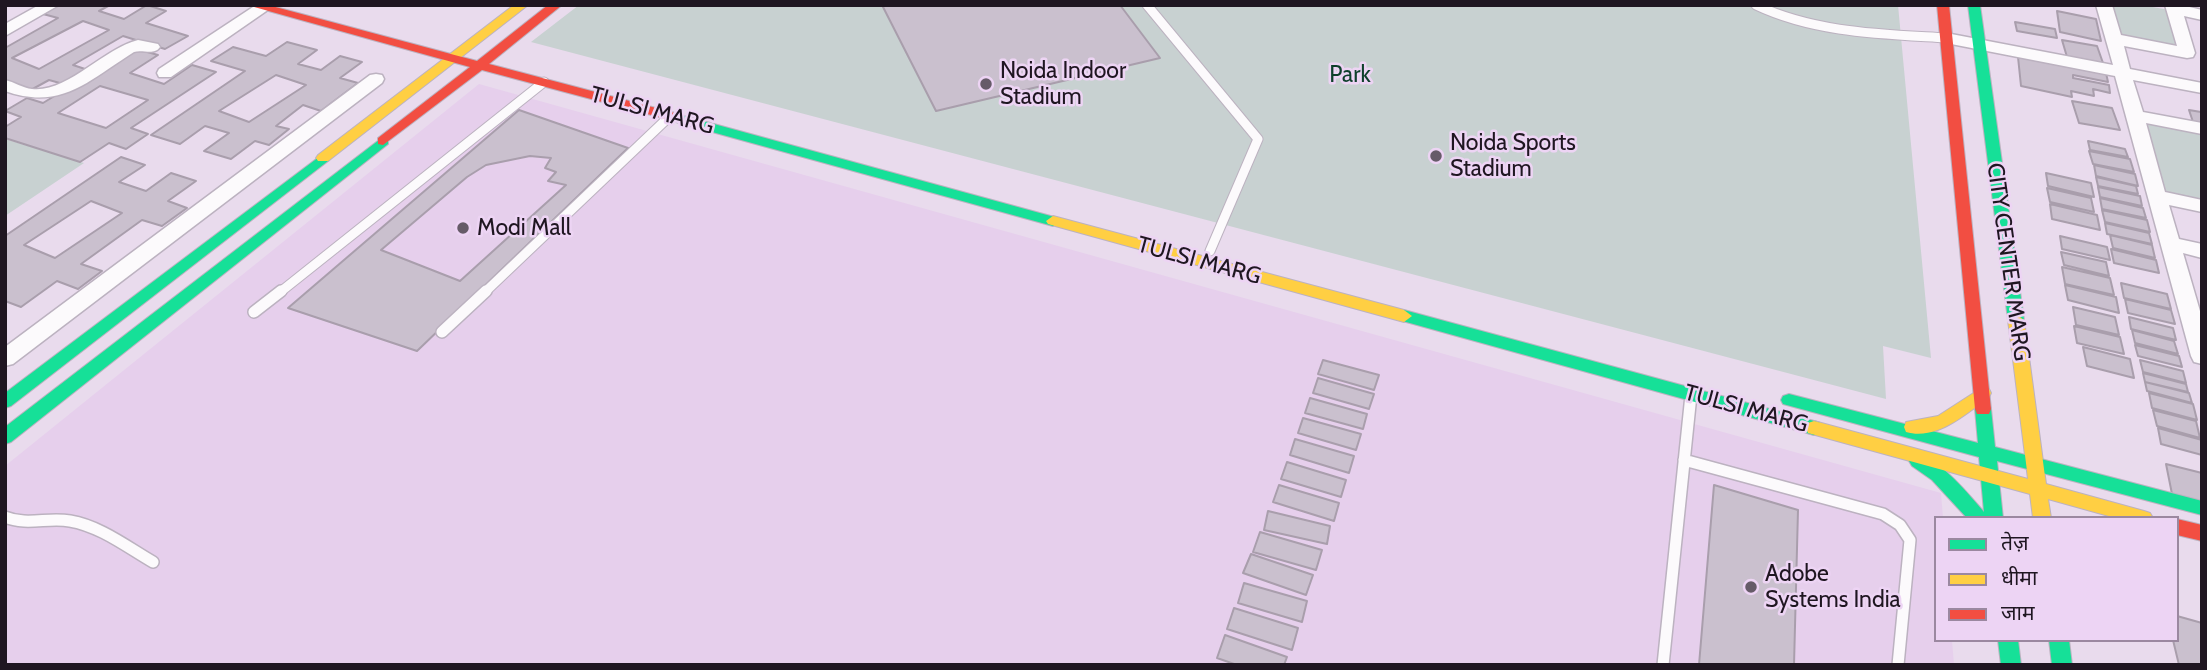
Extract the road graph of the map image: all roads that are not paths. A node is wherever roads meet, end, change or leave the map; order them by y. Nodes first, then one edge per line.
1 (51, 5) edge
2 (311, 5) edge
3 (522, 5) edge
4 (556, 5) edge
5 (1147, 5) edge
6 (1756, 5) edge
7 (1943, 5) edge
8 (1974, 5) edge
9 (2104, 5) edge
10 (261, 6) edge
11 (2174, 7) edge
12 (2202, 15) edge
13 (5, 31) edge
14 (1946, 38) junction
15 (2115, 39) junction
16 (1979, 45) junction
17 (152, 47) dead end
18 (468, 47) junction
19 (493, 54) junction
20 (2194, 54) edge
21 (454, 58) junction
22 (479, 64) junction
23 (165, 73) dead end
24 (2125, 73) junction
25 (528, 78) junction
26 (376, 79) dead end
27 (544, 82) junction
28 (5, 85) edge
29 (2202, 88) edge
30 (439, 96) junction
31 (670, 116) junction
32 (2136, 116) junction
33 (2202, 129) edge
34 (2158, 196) junction
35 (2202, 206) edge
36 (2171, 244) junction
37 (2202, 251) edge
38 (1206, 257) junction
39 (2193, 295) edge
40 (254, 312) dead end
41 (442, 332) dead end
42 (1545, 337) dead end
43 (2202, 356) edge
44 (5, 358) edge
45 (1983, 393) junction
46 (1691, 394) junction
47 (1773, 396) dead end
48 (5, 402) edge
49 (1894, 427) junction
50 (5, 437) edge
51 (1988, 452) junction
52 (1910, 454) junction
53 (1684, 460) junction
54 (2035, 463) junction
55 (1991, 476) junction
56 (2038, 489) junction
57 (2202, 508) edge
58 (2112, 509) junction
59 (2073, 514) dead end
60 (1977, 516) edge
61 (1994, 516) edge
62 (2042, 516) edge
63 (2137, 516) edge
64 (5, 517) edge
65 (2179, 527) edge
66 (2202, 533) edge
67 (153, 562) dead end
68 (2008, 642) edge
69 (2059, 642) edge
70 (1663, 665) edge
71 (1898, 665) edge
72 (2011, 665) edge
73 (2062, 665) edge

1 - 13 street
2 - 18 street, TULSI MARG
3 - 18 street
4 - 19 street
5 - 38 lane
6 - 14 lane
7 - 14 street, CITY CENTER MARG
8 - 16 street, CITY CENTER MARG
9 - 15 street
10 - 21 street, TULSI MARG
10 - 23 street
11 - 12 street
11 - 20 street
14 - 16 street
14 - 45 street, CITY CENTER MARG
15 - 20 street
15 - 24 street
16 - 24 street
16 - 54 street, CITY CENTER MARG
17 - 28 street
18 - 19 street, TULSI MARG
18 - 21 street
19 - 22 street
19 - 38 street, TULSI MARG
21 - 22 street, TULSI MARG
21 - 48 street
22 - 25 street, TULSI MARG
22 - 30 street
24 - 29 street
24 - 32 street
25 - 27 street, TULSI MARG
25 - 30 street
26 - 44 street
27 - 31 street, TULSI MARG
27 - 40 lane
30 - 50 street
31 - 38 street, TULSI MARG
31 - 41 lane
32 - 33 street
32 - 34 street
34 - 35 street
34 - 36 street
36 - 37 street
36 - 39 street
38 - 42 street, TULSI MARG
38 - 46 street, TULSI MARG
39 - 43 street
45 - 49 street
45 - 51 street, CITY CENTER MARG
46 - 52 street, TULSI MARG
46 - 53 lane
47 - 49 street, TULSI MARG
49 - 51 street, TULSI MARG
51 - 54 street, TULSI MARG
51 - 55 street, CITY CENTER MARG
52 - 55 street, TULSI MARG
52 - 60 street
53 - 70 lane
53 - 71 lane
54 - 56 street, CITY CENTER MARG
54 - 57 street, TULSI MARG
55 - 56 street, TULSI MARG
55 - 61 street, CITY CENTER MARG
56 - 58 street, TULSI MARG
56 - 62 street, CITY CENTER MARG
58 - 59 street
58 - 63 street, TULSI MARG
64 - 67 lane
65 - 66 street
68 - 72 street
69 - 73 street

